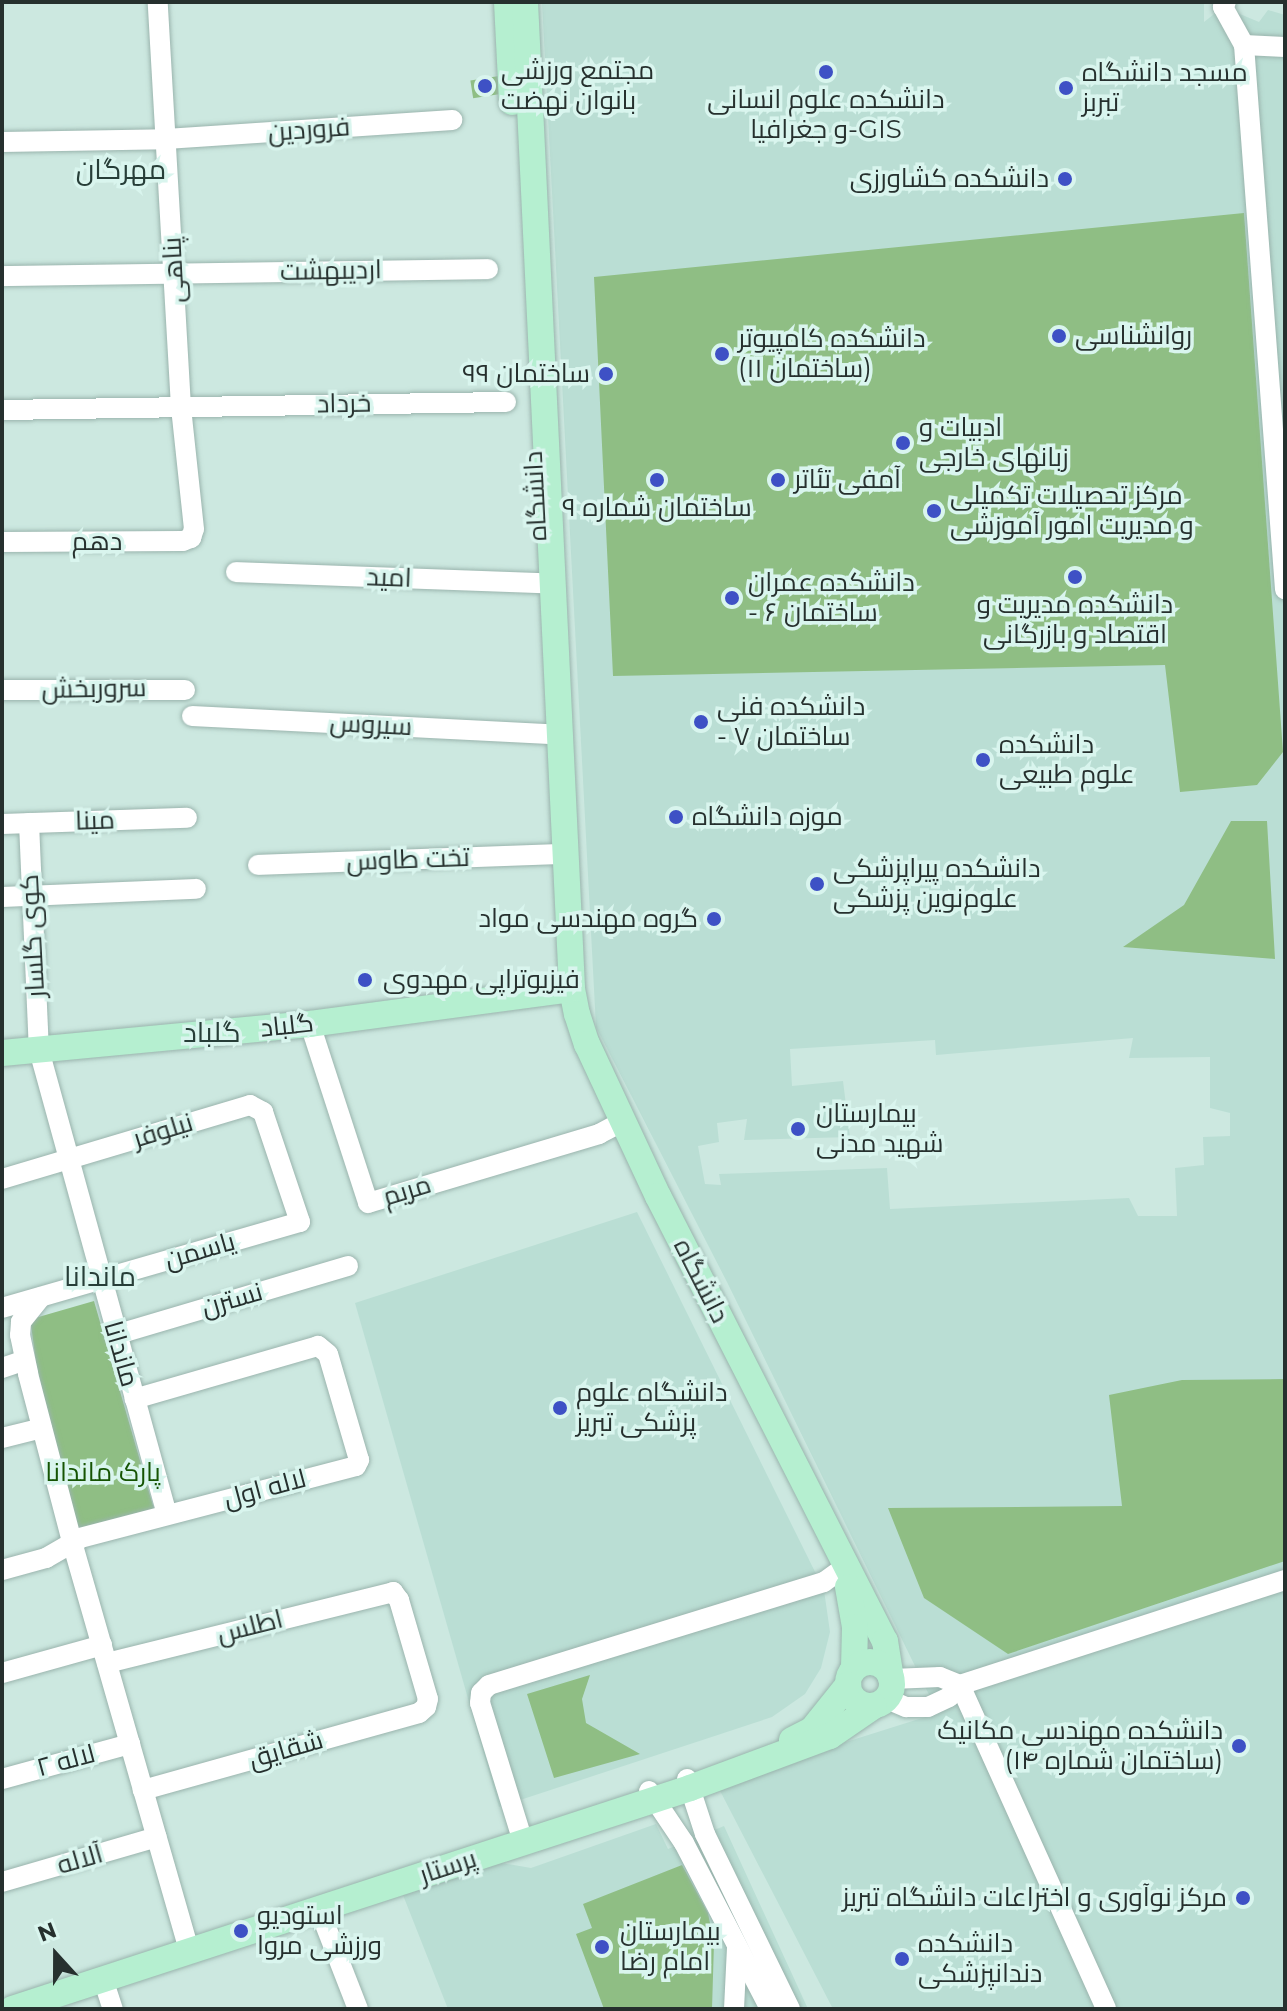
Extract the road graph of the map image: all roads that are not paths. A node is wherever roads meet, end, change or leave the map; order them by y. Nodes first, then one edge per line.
1 (158, 2) edge
2 (507, 2) edge
3 (525, 2) edge
4 (1226, 2) edge
5 (1244, 45) junction
6 (1285, 47) edge
7 (452, 120) dead end
8 (166, 139) junction
9 (2, 142) edge
10 (488, 269) dead end
11 (174, 274) junction
12 (2, 276) edge
13 (506, 402) dead end
14 (181, 407) junction
15 (2, 410) edge
16 (191, 538) joint
17 (2, 542) edge
18 (236, 572) dead end
19 (541, 583) junction
20 (1285, 589) edge
21 (2, 690) edge
22 (185, 690) dead end
23 (192, 716) dead end
24 (550, 734) junction
25 (187, 818) dead end
26 (29, 823) junction
27 (2, 824) edge
28 (557, 854) junction
29 (258, 865) dead end
30 (196, 889) dead end
31 (31, 896) junction
32 (2, 897) edge
33 (572, 989) junction
34 (310, 1024) junction
35 (39, 1050) junction
36 (2, 1053) edge
37 (623, 1121) junction
38 (68, 1160) junction
39 (2, 1179) edge
40 (300, 1222) joint
41 (348, 1266) dead end
42 (99, 1280) junction
43 (41, 1297) junction
44 (2, 1308) edge
45 (115, 1335) junction
46 (25, 1360) junction
47 (2, 1368) edge
48 (134, 1399) junction
49 (42, 1428) junction
50 (2, 1438) edge
51 (167, 1514) junction
52 (72, 1542) junction
53 (845, 1567) junction
54 (2, 1570) edge
55 (1285, 1580) edge
56 (104, 1654) junction
57 (2, 1673) edge
58 (851, 1676) junction
59 (960, 1685) junction
60 (886, 1690) junction
61 (426, 1707) joint
62 (130, 1744) junction
63 (2, 1779) edge
64 (688, 1783) junction
65 (143, 1790) junction
66 (652, 1795) junction
67 (520, 1832) junction
68 (157, 1837) junction
69 (2, 1882) edge
70 (319, 1909) junction
71 (186, 1939) junction
72 (746, 1941) junction
73 (103, 1979) junction
74 (2, 1998) edge
75 (12, 2009) edge
76 (113, 2009) edge
77 (358, 2009) edge
78 (734, 2009) edge
79 (770, 2009) edge
80 (790, 2009) edge
81 (1106, 2009) edge

1 - 8 street, پناهی
2 - 19 main road, دانشگاه
3 - 33 main road, دانشگاه
4 - 5 street
5 - 6 street
5 - 20 street
7 - 8 street, فروردین
8 - 9 street, فروردین
8 - 11 street, پناهی
10 - 11 street, اردیبهشت
11 - 12 street, اردیبهشت
11 - 14 street, پناهی
13 - 14 street, خرداد
14 - 15 street, خرداد
14 - 16 street, پناهی
16 - 17 street, دهم
18 - 19 street, امید
19 - 24 main road, دانشگاه
21 - 22 street, سروربخش
23 - 24 street, سیروس
24 - 28 main road, دانشگاه
25 - 26 street, مینا
26 - 27 street, مینا
26 - 31 street, کوی گلسار
28 - 29 street, تخت طاوس
28 - 33 main road, دانشگاه
30 - 31 street
31 - 32 street
31 - 35 street, کوی گلسار
33 - 34 main road, گلباد
33 - 37 main road, دانشگاه
34 - 35 main road, گلباد
34 - 37 street, مریم
35 - 36 main road, گلباد
35 - 38 street, ماندانا
37 - 53 main road, دانشگاه
38 - 39 street, نیلوفر
38 - 40 street, نیلوفر
38 - 42 street, ماندانا
40 - 42 street, یاسمن
41 - 45 street, نسترن
42 - 43 street, یاسمن
42 - 45 street, ماندانا
43 - 44 street, یاسمن
43 - 46 street
45 - 48 street, ماندانا
46 - 47 street
46 - 49 street
48 - 51 street, ماندانا
48 - 51 street, لاله اول
49 - 50 street
49 - 52 street
51 - 52 street
52 - 54 street
52 - 56 street
53 - 58 main road, دانشگاه
53 - 60 main road, دانشگاه
53 - 67 street
55 - 59 street
56 - 57 street, اطلس
56 - 61 street, اطلس
56 - 62 street
58 - 60 main road
58 - 60 main road
58 - 64 main road, پرستار
59 - 60 street
59 - 60 street
59 - 81 street
60 - 64 main road, پرستار
61 - 65 street, شقایق
62 - 63 street, لاله ۲
62 - 65 street
64 - 66 main road, پرستار
64 - 72 street
65 - 68 street
66 - 67 main road, پرستار
66 - 70 main road, پرستار
66 - 72 street
67 - 71 main road, پرستار
68 - 69 street, آلاله
68 - 71 street
70 - 73 main road, پرستار
70 - 77 street
71 - 74 main road, پرستار
72 - 78 street
72 - 79 street
72 - 80 street
73 - 75 main road, پرستار
73 - 76 street

